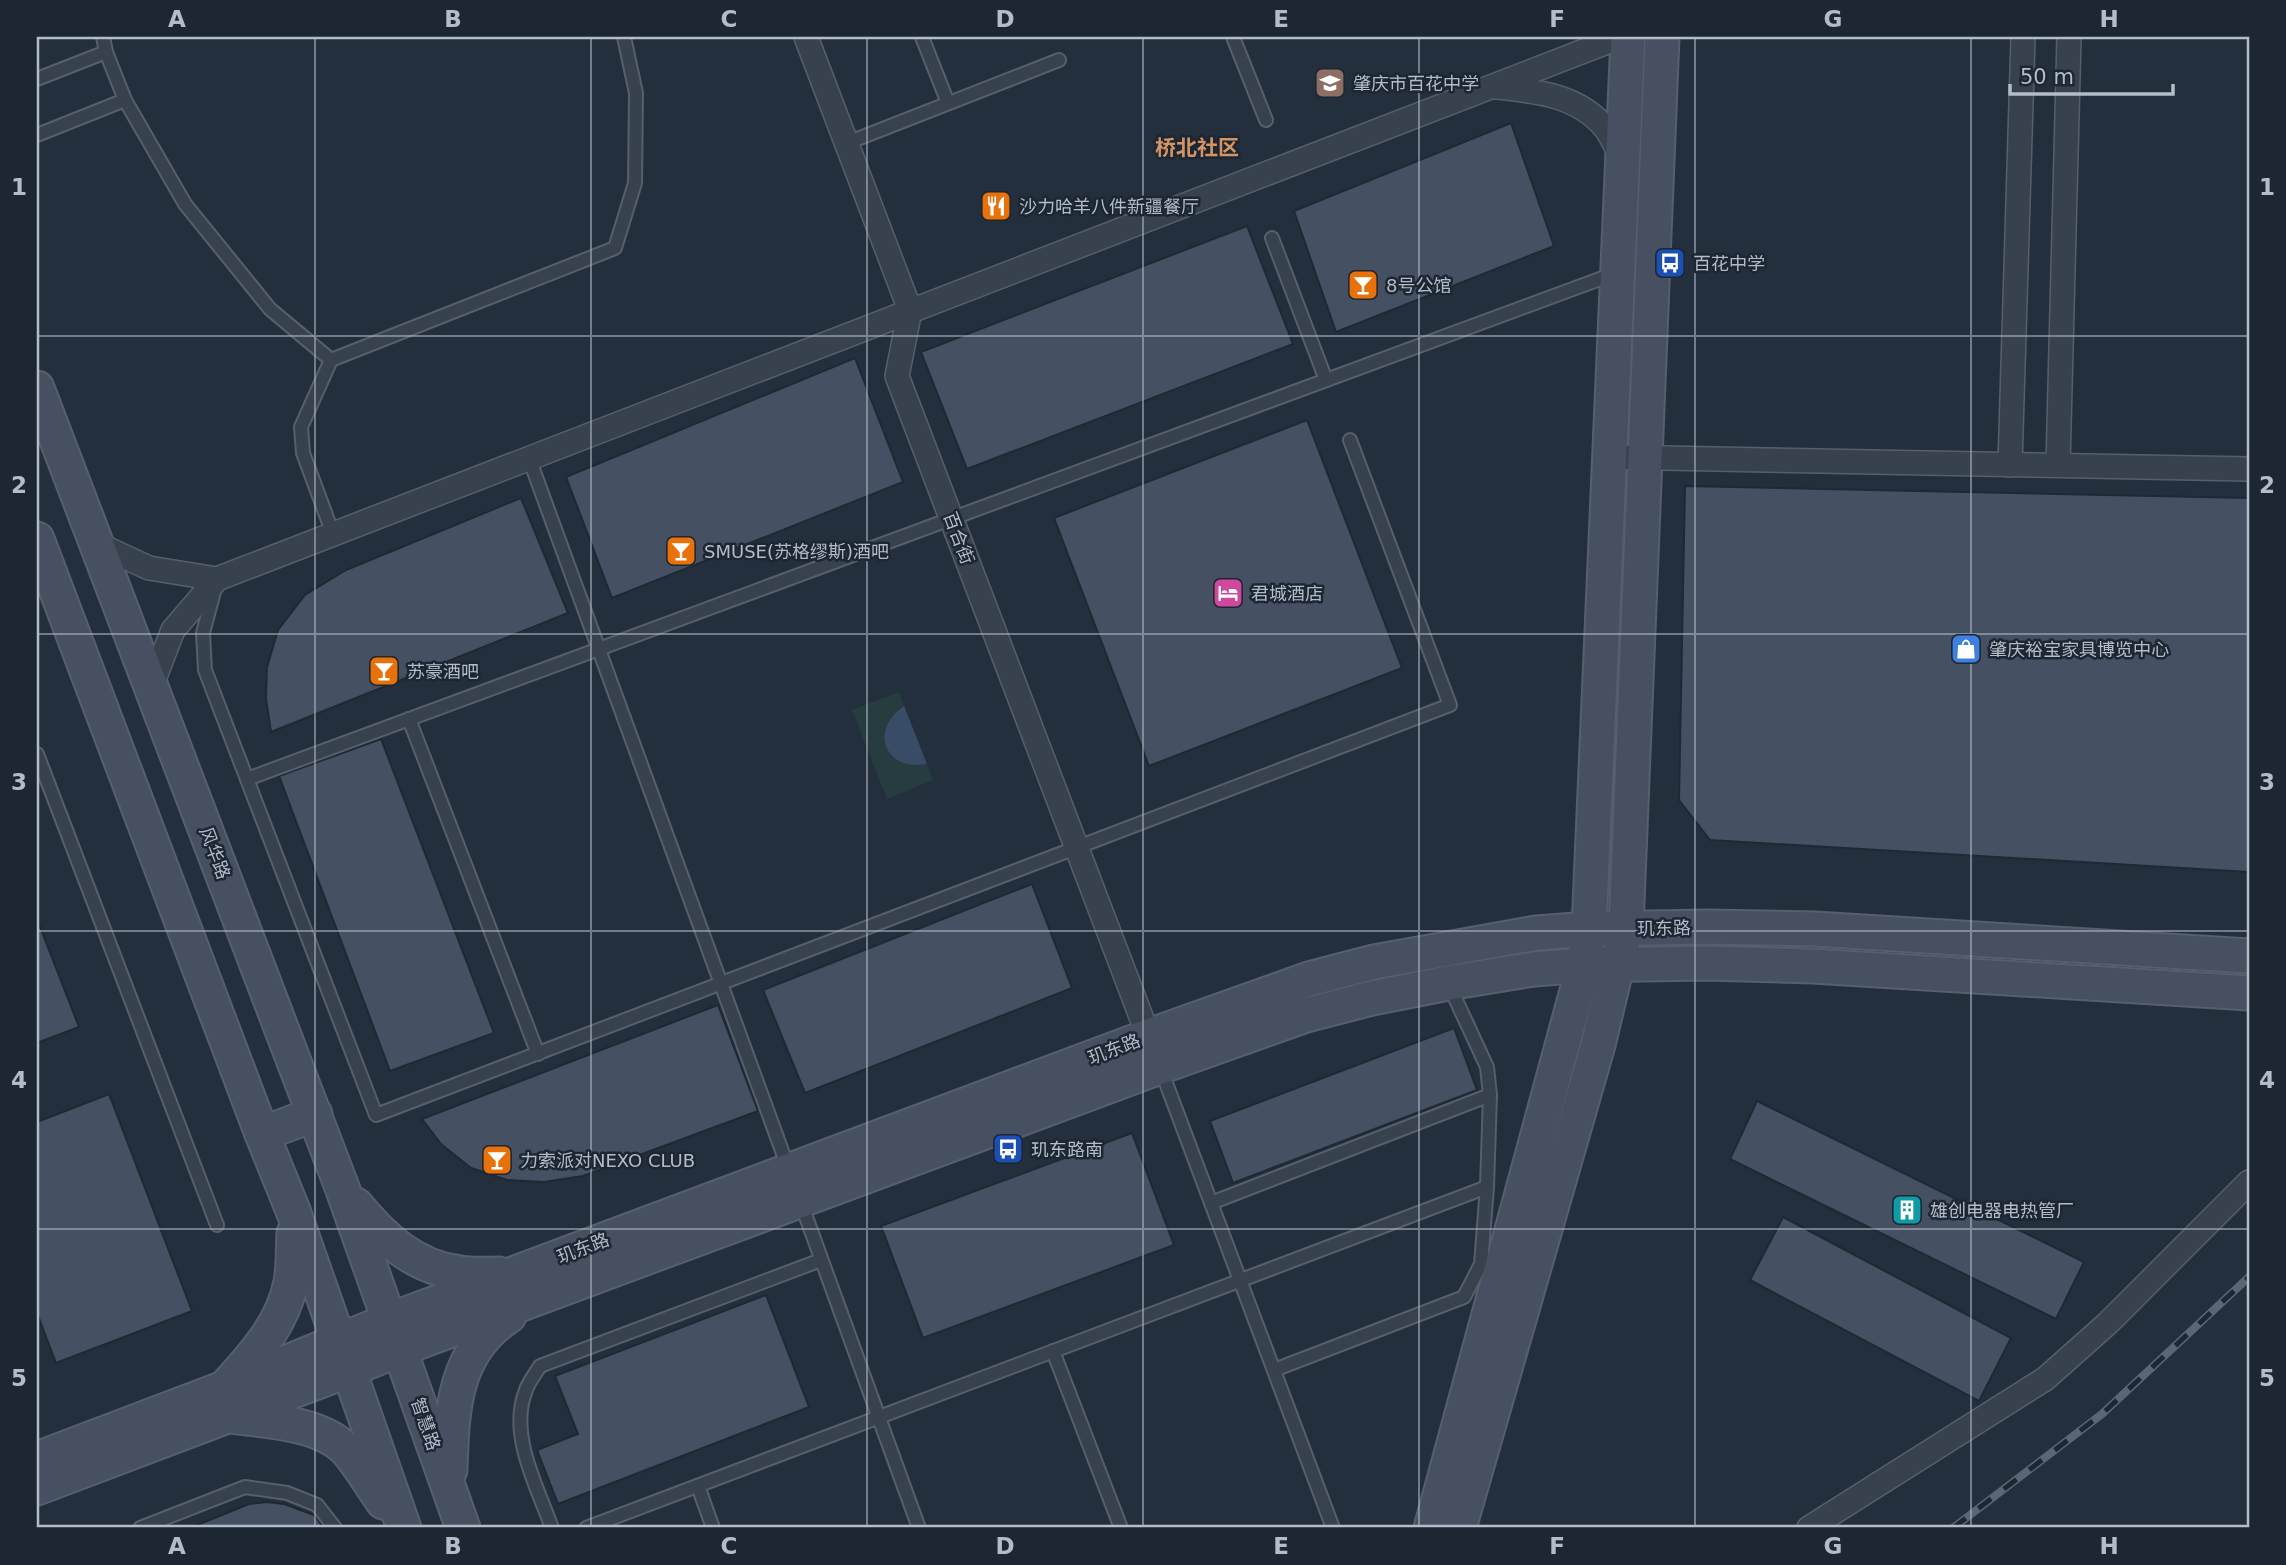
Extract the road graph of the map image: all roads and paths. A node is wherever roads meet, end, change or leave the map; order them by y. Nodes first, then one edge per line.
1 (103, 37) edge
2 (624, 37) edge
3 (806, 37) edge
4 (922, 37) edge
5 (1234, 37) edge
6 (1620, 37) edge
7 (1628, 37) edge
8 (1661, 37) edge
9 (2023, 37) edge
10 (2069, 37) edge
11 (106, 52) junction
12 (1059, 60) dead end
13 (37, 79) edge
14 (1490, 87) junction
15 (125, 100) junction
16 (948, 103) junction
17 (1266, 120) dead end
18 (37, 135) edge
19 (846, 144) junction
20 (1622, 160) junction
21 (1272, 238) dead end
22 (1618, 272) junction
23 (910, 310) junction
24 (331, 360) junction
25 (1326, 380) junction
26 (37, 388) edge
27 (1350, 440) dead end
28 (1610, 457) junction
29 (1646, 457) junction
30 (529, 458) junction
31 (2010, 465) junction
32 (2058, 466) junction
33 (2249, 469) edge
34 (952, 518) junction
35 (333, 534) junction
36 (37, 539) edge
37 (97, 544) junction
38 (217, 579) junction
39 (599, 649) junction
40 (151, 687) junction
41 (409, 719) junction
42 (37, 754) edge
43 (247, 779) junction
44 (1078, 848) junction
45 (1626, 928) junction
46 (1590, 929) junction
47 (2249, 956) edge
48 (1618, 964) junction
49 (1584, 965) junction
50 (1448, 983) junction
51 (721, 984) junction
52 (2249, 993) edge
53 (1149, 1036) junction
54 (538, 1054) junction
55 (1160, 1067) junction
56 (1489, 1095) junction
57 (315, 1114) junction
58 (262, 1134) junction
59 (2249, 1182) edge
60 (794, 1186) junction
61 (1487, 1187) junction
62 (343, 1190) junction
63 (1211, 1203) junction
64 (295, 1213) junction
65 (217, 1224) dead end
66 (821, 1260) junction
67 (513, 1275) junction
68 (1240, 1280) junction
69 (537, 1298) junction
70 (395, 1334) junction
71 (1053, 1351) junction
72 (344, 1356) junction
73 (1274, 1370) junction
74 (226, 1402) junction
75 (879, 1417) junction
76 (37, 1459) edge
77 (698, 1486) junction
78 (37, 1488) edge
79 (449, 1492) junction
80 (140, 1528) edge
81 (335, 1528) edge
82 (403, 1528) edge
83 (463, 1528) edge
84 (552, 1528) edge
85 (586, 1528) edge
86 (713, 1528) edge
87 (919, 1528) edge
88 (1121, 1528) edge
89 (1333, 1528) edge
90 (1432, 1528) edge
91 (1458, 1528) edge
92 (1809, 1528) edge

1 - 11 lane
2 - 24 lane
3 - 19 street
4 - 16 lane
5 - 17 lane
6 - 14 street
7 - 20 main road
8 - 29 main road
9 - 31 street
10 - 32 street
11 - 13 lane
11 - 15 lane
12 - 16 lane
14 - 20 street
14 - 23 street
15 - 18 lane
15 - 24 lane
16 - 19 lane
19 - 23 street
20 - 22 main road
21 - 25 lane
22 - 25 lane
22 - 28 main road
23 - 30 street
23 - 34 street, 百合街
24 - 35 lane
25 - 34 lane
26 - 37 main road, 风华路
27 - 44 lane
28 - 29 street
28 - 46 main road
29 - 31 street
29 - 45 main road
30 - 35 street
30 - 39 lane
31 - 32 street
32 - 33 street
34 - 39 lane
34 - 44 street, 百合街
35 - 38 street
36 - 58 main road
37 - 38 street
37 - 40 main road, 风华路
38 - 40 street
38 - 43 lane
39 - 41 lane
39 - 51 lane
40 - 57 main road, 风华路
41 - 43 lane
41 - 54 lane
42 - 65 lane
43 - 54 lane
44 - 51 lane
44 - 53 street, 百合街
45 - 46 main road, 玑东路
45 - 47 main road, 玑东路
45 - 48 main road
46 - 49 main road
46 - 53 main road, 玑东路
48 - 49 main road, 玑东路
48 - 52 main road, 玑东路
48 - 91 main road
49 - 50 main road, 玑东路
49 - 90 main road
50 - 55 main road, 玑东路
50 - 56 lane
51 - 54 lane
51 - 60 lane
53 - 55 street, 百合街
53 - 60 main road, 玑东路
55 - 60 main road, 玑东路
55 - 63 lane
56 - 61 lane
56 - 63 lane
57 - 58 main road
57 - 62 main road, 风华路
58 - 64 main road
59 - 92 street
60 - 66 lane
60 - 67 main road, 玑东路
60 - 69 main road, 玑东路
61 - 68 lane
61 - 73 lane
62 - 67 main road
62 - 70 main road, 风华路
63 - 68 lane
64 - 72 main road
64 - 74 main road
66 - 75 lane
66 - 84 lane
67 - 70 main road, 玑东路
68 - 71 lane
68 - 73 lane
69 - 70 main road, 玑东路
69 - 79 main road
70 - 72 main road, 玑东路
70 - 79 main road, 智慧路
71 - 75 lane
71 - 88 lane
72 - 74 main road, 玑东路
72 - 82 main road
73 - 89 lane
74 - 76 main road, 玑东路
74 - 78 main road, 玑东路
74 - 82 main road
75 - 77 lane
75 - 87 lane
77 - 85 lane
77 - 86 lane
79 - 83 main road, 智慧路
80 - 81 lane

